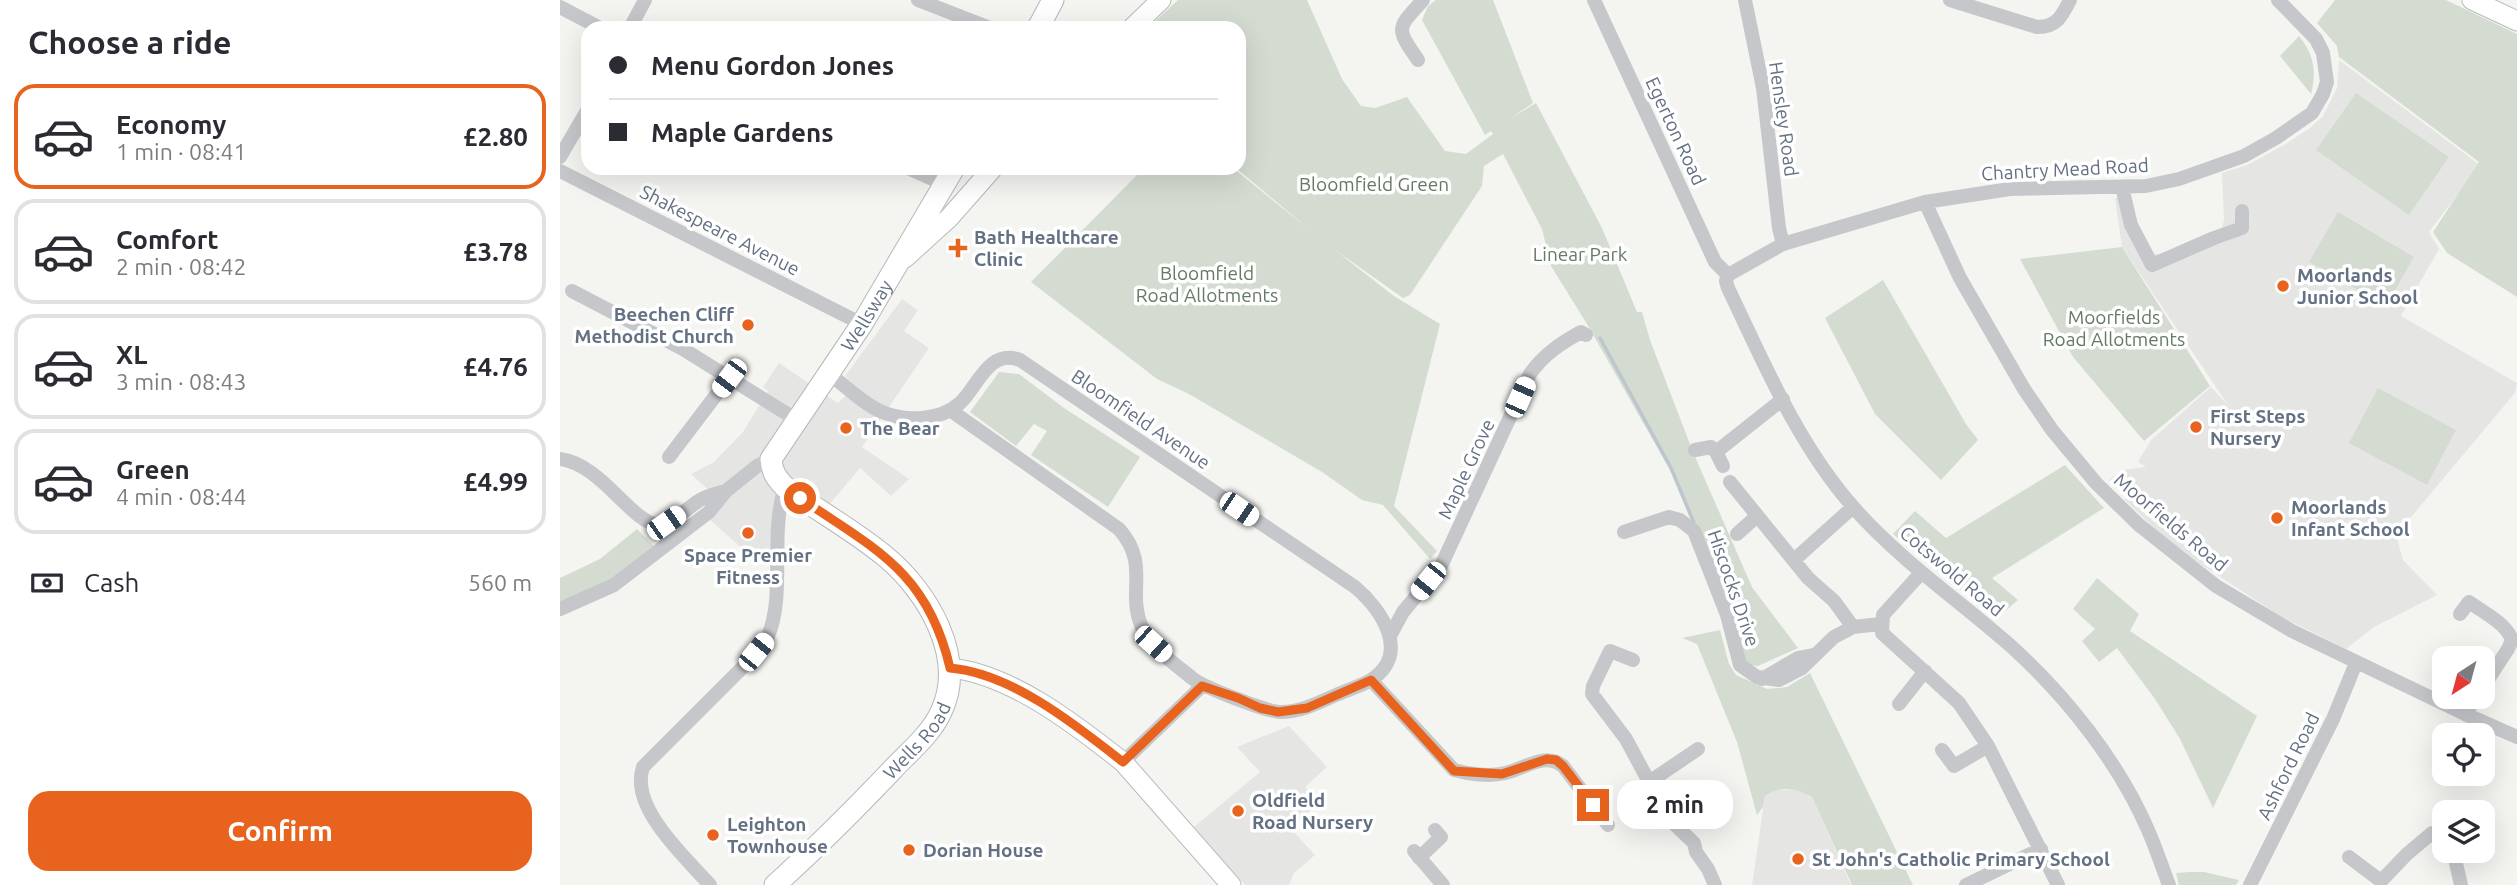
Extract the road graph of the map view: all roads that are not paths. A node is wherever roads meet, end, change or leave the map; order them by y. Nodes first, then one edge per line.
1 (645, 0) edge
2 (918, 0) edge
3 (1053, 0) edge
4 (1161, 0) edge
5 (1423, 0) edge
6 (1594, 0) edge
7 (1745, 0) edge
8 (1950, 0) edge
9 (2070, 0) edge
10 (2278, 0) edge
11 (2472, 0) edge
12 (560, 7) edge
13 (587, 21) edge
14 (634, 21) edge
15 (972, 21) edge
16 (1042, 21) edge
17 (1139, 21) edge
18 (2517, 22) edge
19 (1418, 60) dead end
20 (581, 121) edge
21 (560, 157) edge
22 (560, 171) edge
23 (986, 175) edge
24 (949, 176) edge
25 (977, 185) junction
26 (2122, 187) junction
27 (1924, 202) junction
28 (2242, 211) dead end
29 (1783, 244) junction
30 (899, 263) junction
31 (1728, 275) junction
32 (572, 291) dead end
33 (862, 324) junction
34 (1586, 335) dead end
35 (829, 374) junction
36 (729, 378) junction
37 (1783, 400) junction
38 (950, 410) junction
39 (797, 420) junction
40 (1695, 450) dead end
41 (669, 457) dead end
42 (560, 459) edge
43 (771, 459) junction
44 (1730, 482) dead end
45 (785, 488) junction
46 (726, 491) junction
47 (1853, 507) junction
48 (1757, 516) junction
49 (1624, 532) dead end
50 (1737, 534) dead end
51 (1794, 561) junction
52 (1921, 573) junction
53 (2468, 603) dead end
54 (560, 609) edge
55 (1881, 624) junction
56 (1853, 627) junction
57 (1390, 636) junction
58 (1633, 660) dead end
59 (2356, 663) junction
60 (2496, 666) edge
61 (950, 668) junction
62 (1926, 671) junction
63 (1371, 680) junction
64 (1202, 686) junction
65 (1899, 704) dead end
66 (2468, 709) edge
67 (2465, 714) junction
68 (2517, 737) edge
69 (1988, 746) junction
70 (1698, 749) dead end
71 (1942, 750) dead end
72 (1123, 762) junction
73 (1649, 782) junction
74 (1608, 825) dead end
75 (1435, 830) dead end
76 (2432, 833) edge
77 (2041, 849) junction
78 (2348, 857) dead end
79 (2456, 863) edge
80 (1710, 883) edge
81 (710, 885) edge
82 (775, 885) edge
83 (1231, 885) edge
84 (1443, 885) edge
85 (1966, 885) edge
86 (2057, 885) edge
87 (2169, 885) edge
88 (2250, 885) edge
89 (2461, 885) edge

1 - 14 street
2 - 15 street
3 - 16 main road
4 - 17 main road
5 - 19 street
6 - 31 street, Egerton Road
7 - 29 street, Hensley Road
8 - 9 street
10 - 26 street, Chantry Mead Road
11 - 18 main road
12 - 13 street
20 - 21 street
22 - 33 street, Shakespeare Avenue
23 - 25 main road
24 - 25 main road
24 - 30 main road, Wellsway
25 - 30 main road
26 - 27 street, Chantry Mead Road
26 - 28 street
27 - 29 street, Chantry Mead Road
27 - 59 street, Moorfields Road
29 - 31 street, Chantry Mead Road
30 - 33 main road, Wellsway
31 - 37 street, Cotswold Road
32 - 36 street
33 - 35 main road, Wellsway
34 - 57 street, Maple Grove
35 - 38 street
35 - 39 main road, Wellsway
36 - 39 street
36 - 41 street
37 - 40 street
37 - 47 street, Cotswold Road
38 - 57 street, Bloomfield Avenue
38 - 64 street
39 - 43 main road, Wellsway
42 - 46 street
43 - 45 main road
43 - 46 street
44 - 48 street
45 - 61 main road, Wells Road
45 - 81 street
46 - 54 street
47 - 51 street
47 - 52 street, Cotswold Road
48 - 50 street, Hiscocks Drive
48 - 51 street
49 - 56 street, Hiscocks Drive
51 - 56 street
52 - 55 street
52 - 87 street, Cotswold Road
53 - 60 street
55 - 56 street, Hiscocks Drive
55 - 62 street
57 - 63 street
58 - 73 street
59 - 67 street, Moorfields Road
59 - 88 street, Ashford Road
61 - 72 main road
61 - 82 main road, Wells Road
62 - 65 street
62 - 69 street
63 - 64 street
63 - 74 street
64 - 72 street
66 - 67 street
67 - 68 street, Moorfields Road
69 - 71 street
69 - 77 street
70 - 73 street
72 - 83 main road
73 - 80 street
75 - 84 street
76 - 78 street
77 - 85 street
77 - 86 street
79 - 89 street

